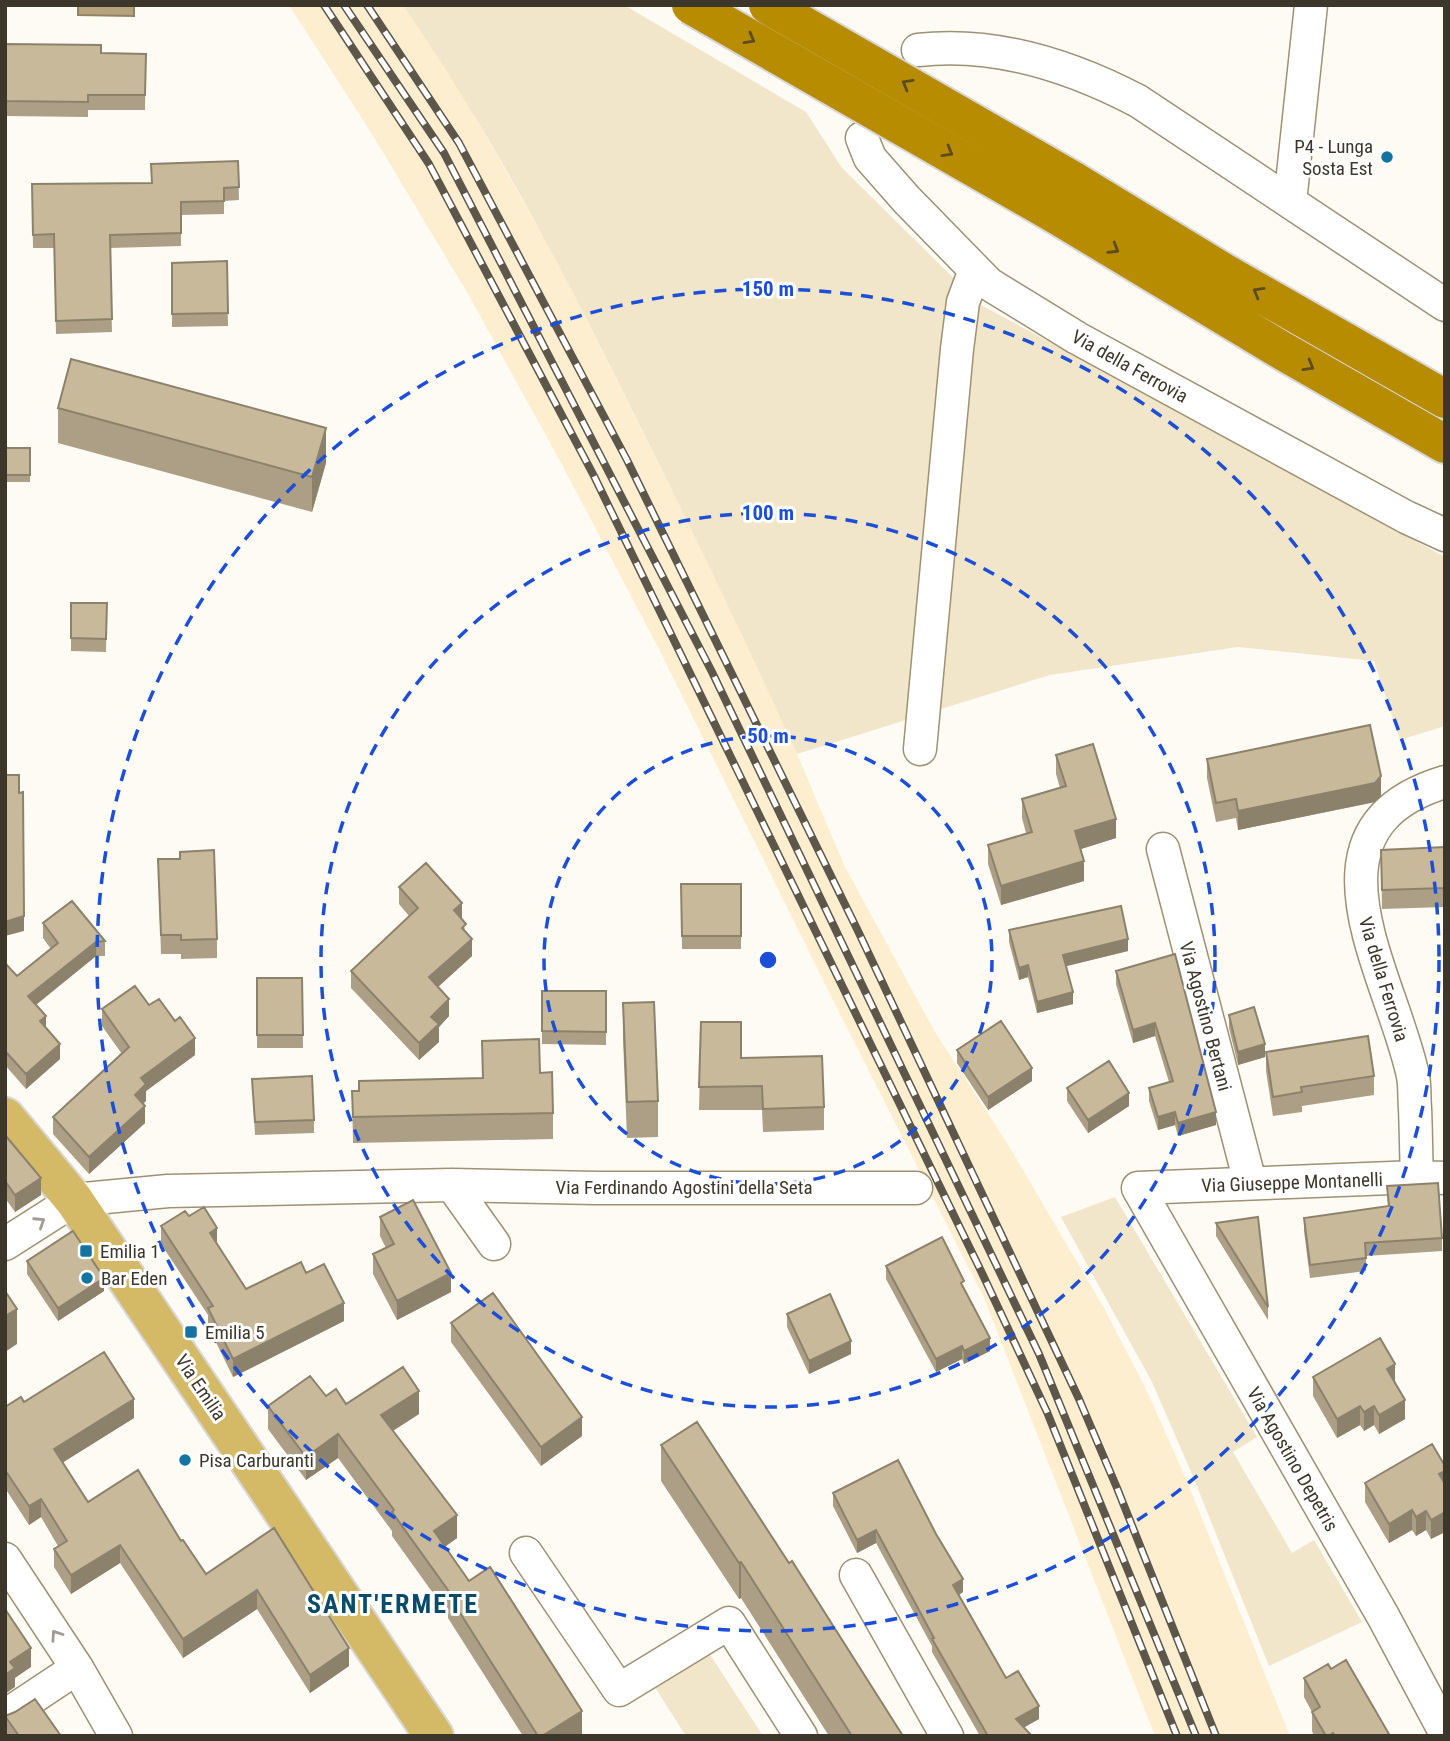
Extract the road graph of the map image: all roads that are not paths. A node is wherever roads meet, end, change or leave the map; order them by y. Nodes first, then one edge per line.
1 (691, 5) edge
2 (768, 5) edge
3 (1311, 5) edge
4 (919, 50) dead end
5 (862, 138) dead end
6 (1290, 202) junction
7 (975, 271) junction
8 (1445, 305) edge
9 (1445, 398) edge
10 (1445, 443) edge
11 (1445, 536) edge
12 (920, 749) dead end
13 (1445, 782) edge
14 (1163, 849) dead end
15 (5, 1116) edge
16 (1431, 1178) edge
17 (1250, 1182) junction
18 (452, 1185) junction
19 (916, 1188) dead end
20 (1138, 1188) joint
21 (74, 1200) junction
22 (5, 1244) edge
23 (494, 1244) dead end
24 (526, 1553) dead end
25 (5, 1559) edge
26 (856, 1575) dead end
27 (77, 1668) junction
28 (5, 1716) edge
29 (1445, 1732) edge
30 (116, 1736) edge
31 (434, 1736) edge
32 (802, 1736) edge
33 (947, 1736) edge

1 -> 10 highway, bridge
9 -> 2 highway, bridge
3 - 6 street
4 - 6 street
5 - 7 street, Via della Ferrovia
6 - 8 street
7 - 11 street, Via della Ferrovia
7 - 12 street
13 - 16 street, Via della Ferrovia
14 - 17 street, Via Agostino Bertani
15 - 21 main road, Via Emilia
16 - 17 street, Via Giuseppe Montanelli
17 - 20 street, Via Giuseppe Montanelli
18 - 19 street, Via Ferdinando Agostini della Seta
18 - 21 street, Via Ferdinando Agostini della Seta
18 - 23 street
20 - 29 street, Via Agostino Depetris
22 -> 21 street
21 - 31 main road, Via Emilia
24 - 32 street
27 -> 25 street
26 - 33 street
27 - 28 street
27 - 30 street

